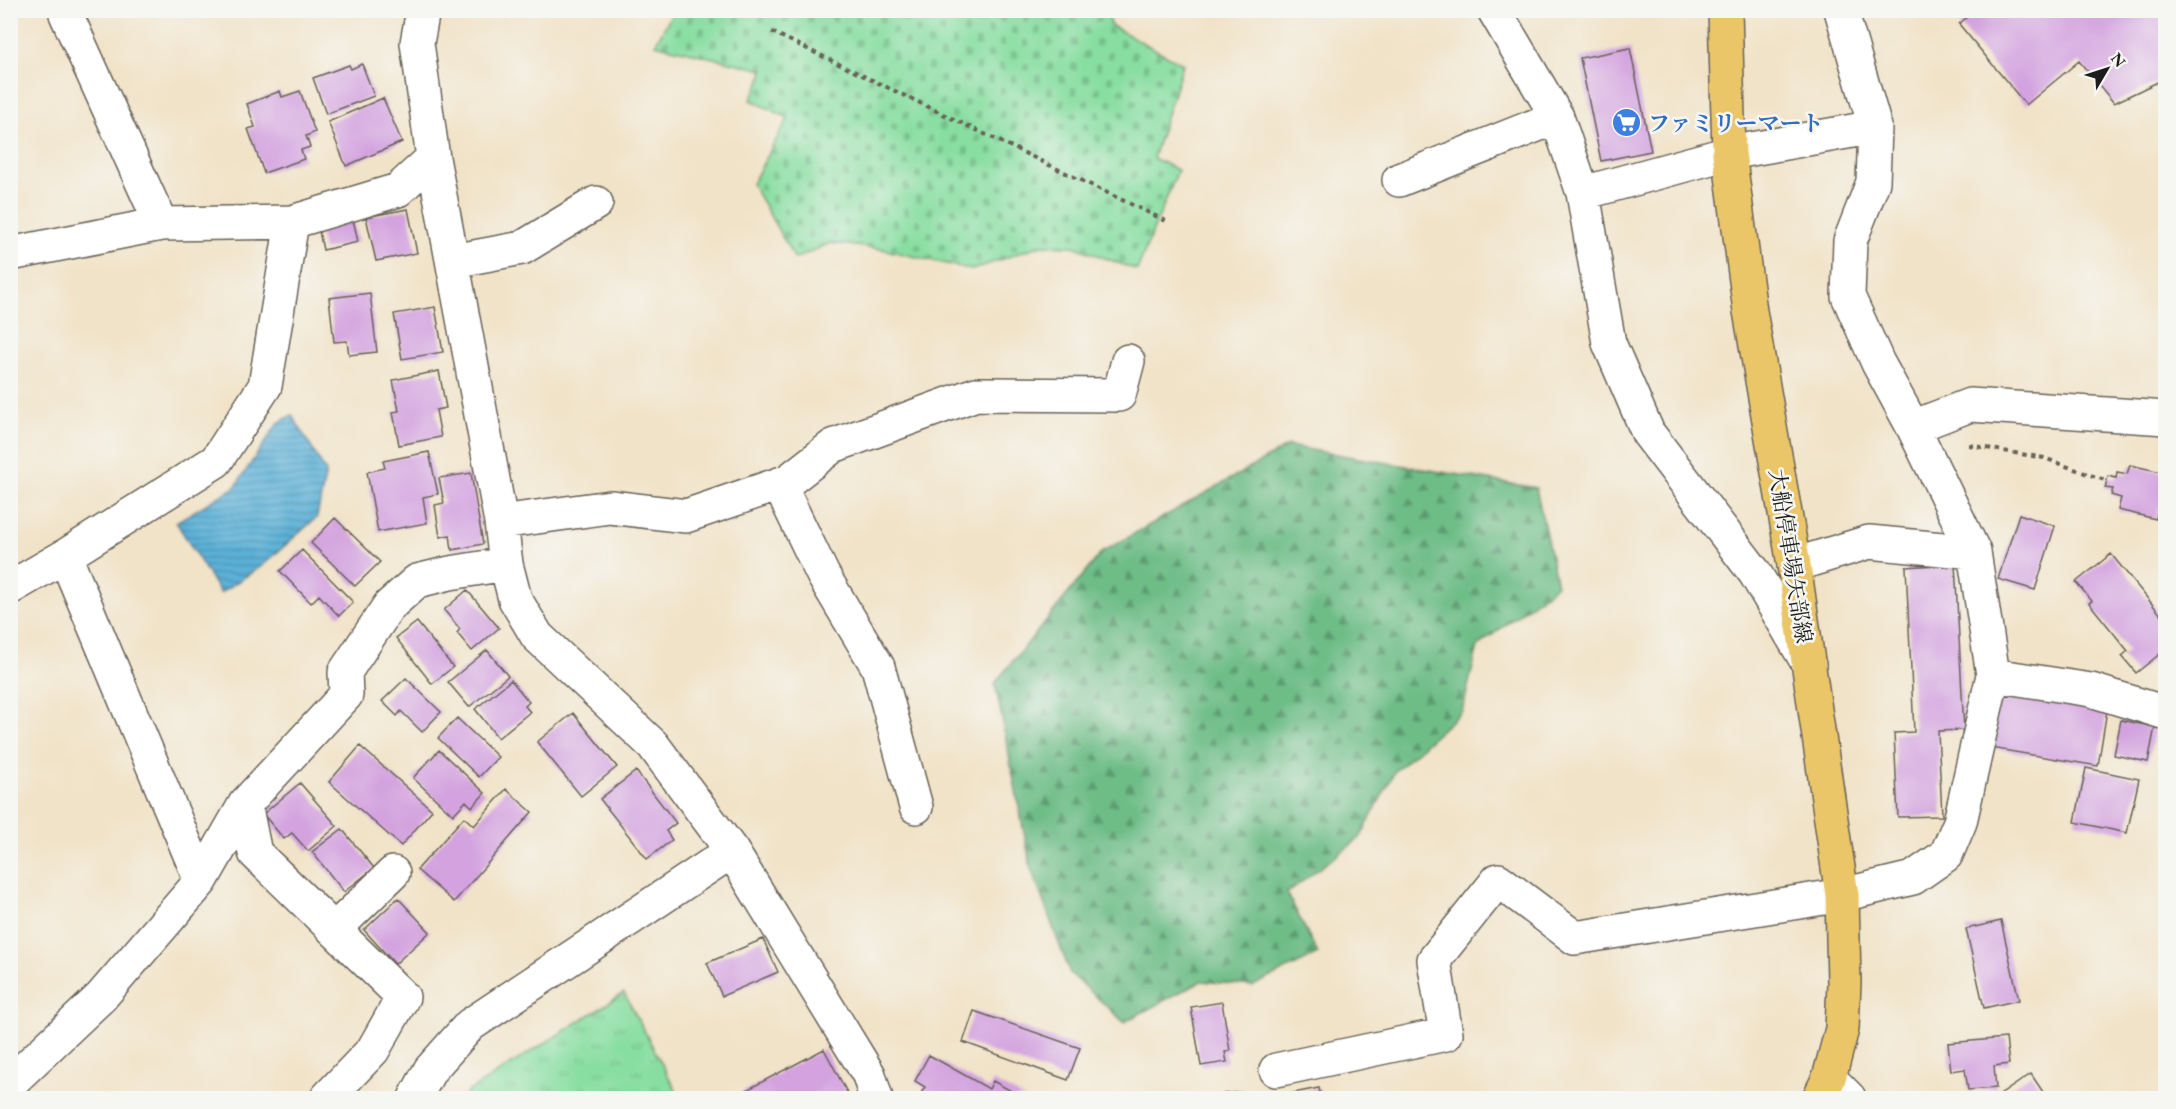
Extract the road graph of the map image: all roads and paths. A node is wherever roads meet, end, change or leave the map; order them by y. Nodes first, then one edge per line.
1 (423, 10) edge
2 (1494, 10) edge
3 (1725, 10) edge
4 (1841, 10) edge
5 (66, 14) dead end
6 (772, 32) dead end
7 (1557, 117) junction
8 (1875, 128) junction
9 (1730, 153) junction
10 (433, 158) junction
11 (1399, 180) dead end
12 (1583, 193) junction
13 (596, 204) dead end
14 (292, 222) junction
15 (1166, 222) dead end
16 (161, 224) junction
17 (10, 254) edge
18 (453, 261) junction
19 (1128, 361) dead end
20 (2166, 418) edge
21 (1916, 432) junction
22 (2107, 481) dead end
23 (779, 484) junction
24 (501, 522) junction
25 (1974, 552) junction
26 (65, 556) junction
27 (507, 564) junction
28 (1794, 565) junction
29 (10, 588) edge
30 (1809, 666) junction
31 (1993, 675) junction
32 (2166, 713) edge
33 (245, 804) junction
34 (916, 807) dead end
35 (732, 851) junction
36 (393, 873) dead end
37 (201, 881) junction
38 (1842, 894) junction
39 (334, 930) junction
40 (1276, 1070) dead end
41 (10, 1083) edge
42 (1833, 1091) edge
43 (327, 1098) edge
44 (415, 1098) edge
45 (876, 1098) edge

1 - 10 street
2 - 7 street
3 - 9 main road, 大船停車場矢部線
4 - 8 street
5 - 16 street
6 - 15 path
7 - 11 street
7 - 12 street
8 - 9 street
8 - 21 street
9 - 12 street
9 - 28 main road, 大船停車場矢部線
10 - 14 street
10 - 18 street
12 - 30 street
13 - 18 street
14 - 16 street
14 - 26 street
16 - 17 street
18 - 24 street
19 - 23 street
20 - 21 street
21 - 22 path
21 - 25 street
23 - 24 street
23 - 34 street
24 - 27 street
25 - 28 street
25 - 31 street
26 - 29 street
26 - 37 street
27 - 33 street
27 - 35 street
28 - 30 main road, 大船停車場矢部線
30 - 38 main road, 大船停車場矢部線
31 - 32 street
31 - 38 street
33 - 37 street
33 - 39 street
35 - 44 street
35 - 45 street
36 - 39 street
37 - 41 street
38 - 40 street
38 - 42 main road, 大船停車場矢部線
39 - 43 street

